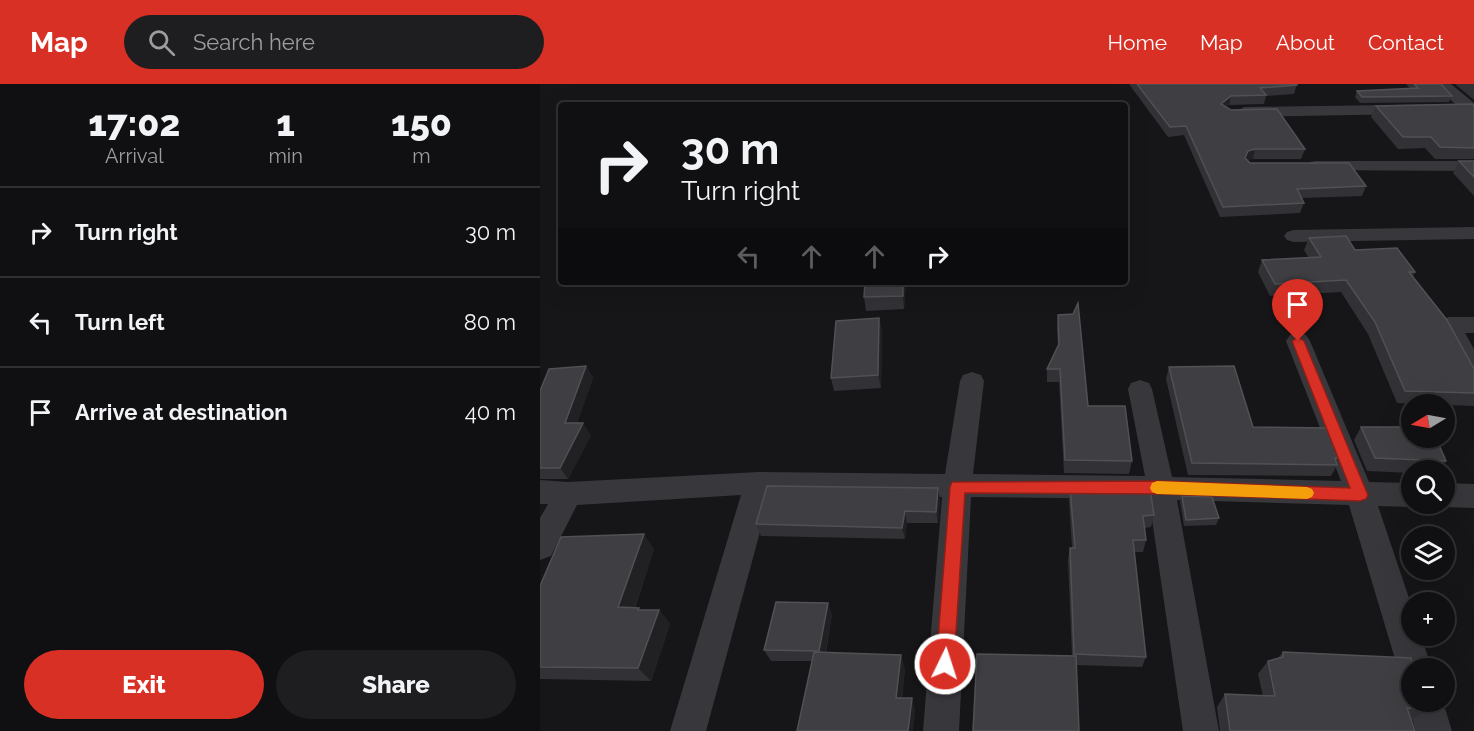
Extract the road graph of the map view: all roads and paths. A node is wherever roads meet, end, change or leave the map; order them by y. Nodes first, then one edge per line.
1 (1442, 84) edge
2 (1473, 110) edge
3 (1229, 112) edge
4 (1300, 166) edge
5 (1474, 166) edge
6 (1474, 233) edge
7 (1294, 236) dead end
8 (1474, 325) edge
9 (1298, 341) dead end
10 (1474, 370) edge
11 (972, 381) dead end
12 (1140, 389) dead end
13 (759, 483) junction
14 (957, 487) junction
15 (1161, 488) junction
16 (540, 492) edge
17 (568, 494) junction
18 (1360, 495) junction
19 (1401, 495) edge
20 (1455, 495) edge
21 (1474, 496) edge
22 (540, 547) edge
23 (1412, 658) edge
24 (1428, 712) edge
25 (688, 731) edge
26 (941, 731) edge
27 (1201, 731) edge
28 (1434, 731) edge

1 - 2 street
2 - 3 street
4 - 5 street
6 - 7 street
8 - 10 street
9 - 18 street
11 - 14 street
12 - 15 street
13 - 14 street
13 - 17 street
13 - 25 street
14 - 15 street
14 - 26 street
15 - 18 street
15 - 27 street
16 - 17 street
17 - 22 street
18 - 19 street
18 - 23 street
20 - 21 street
24 - 28 street

